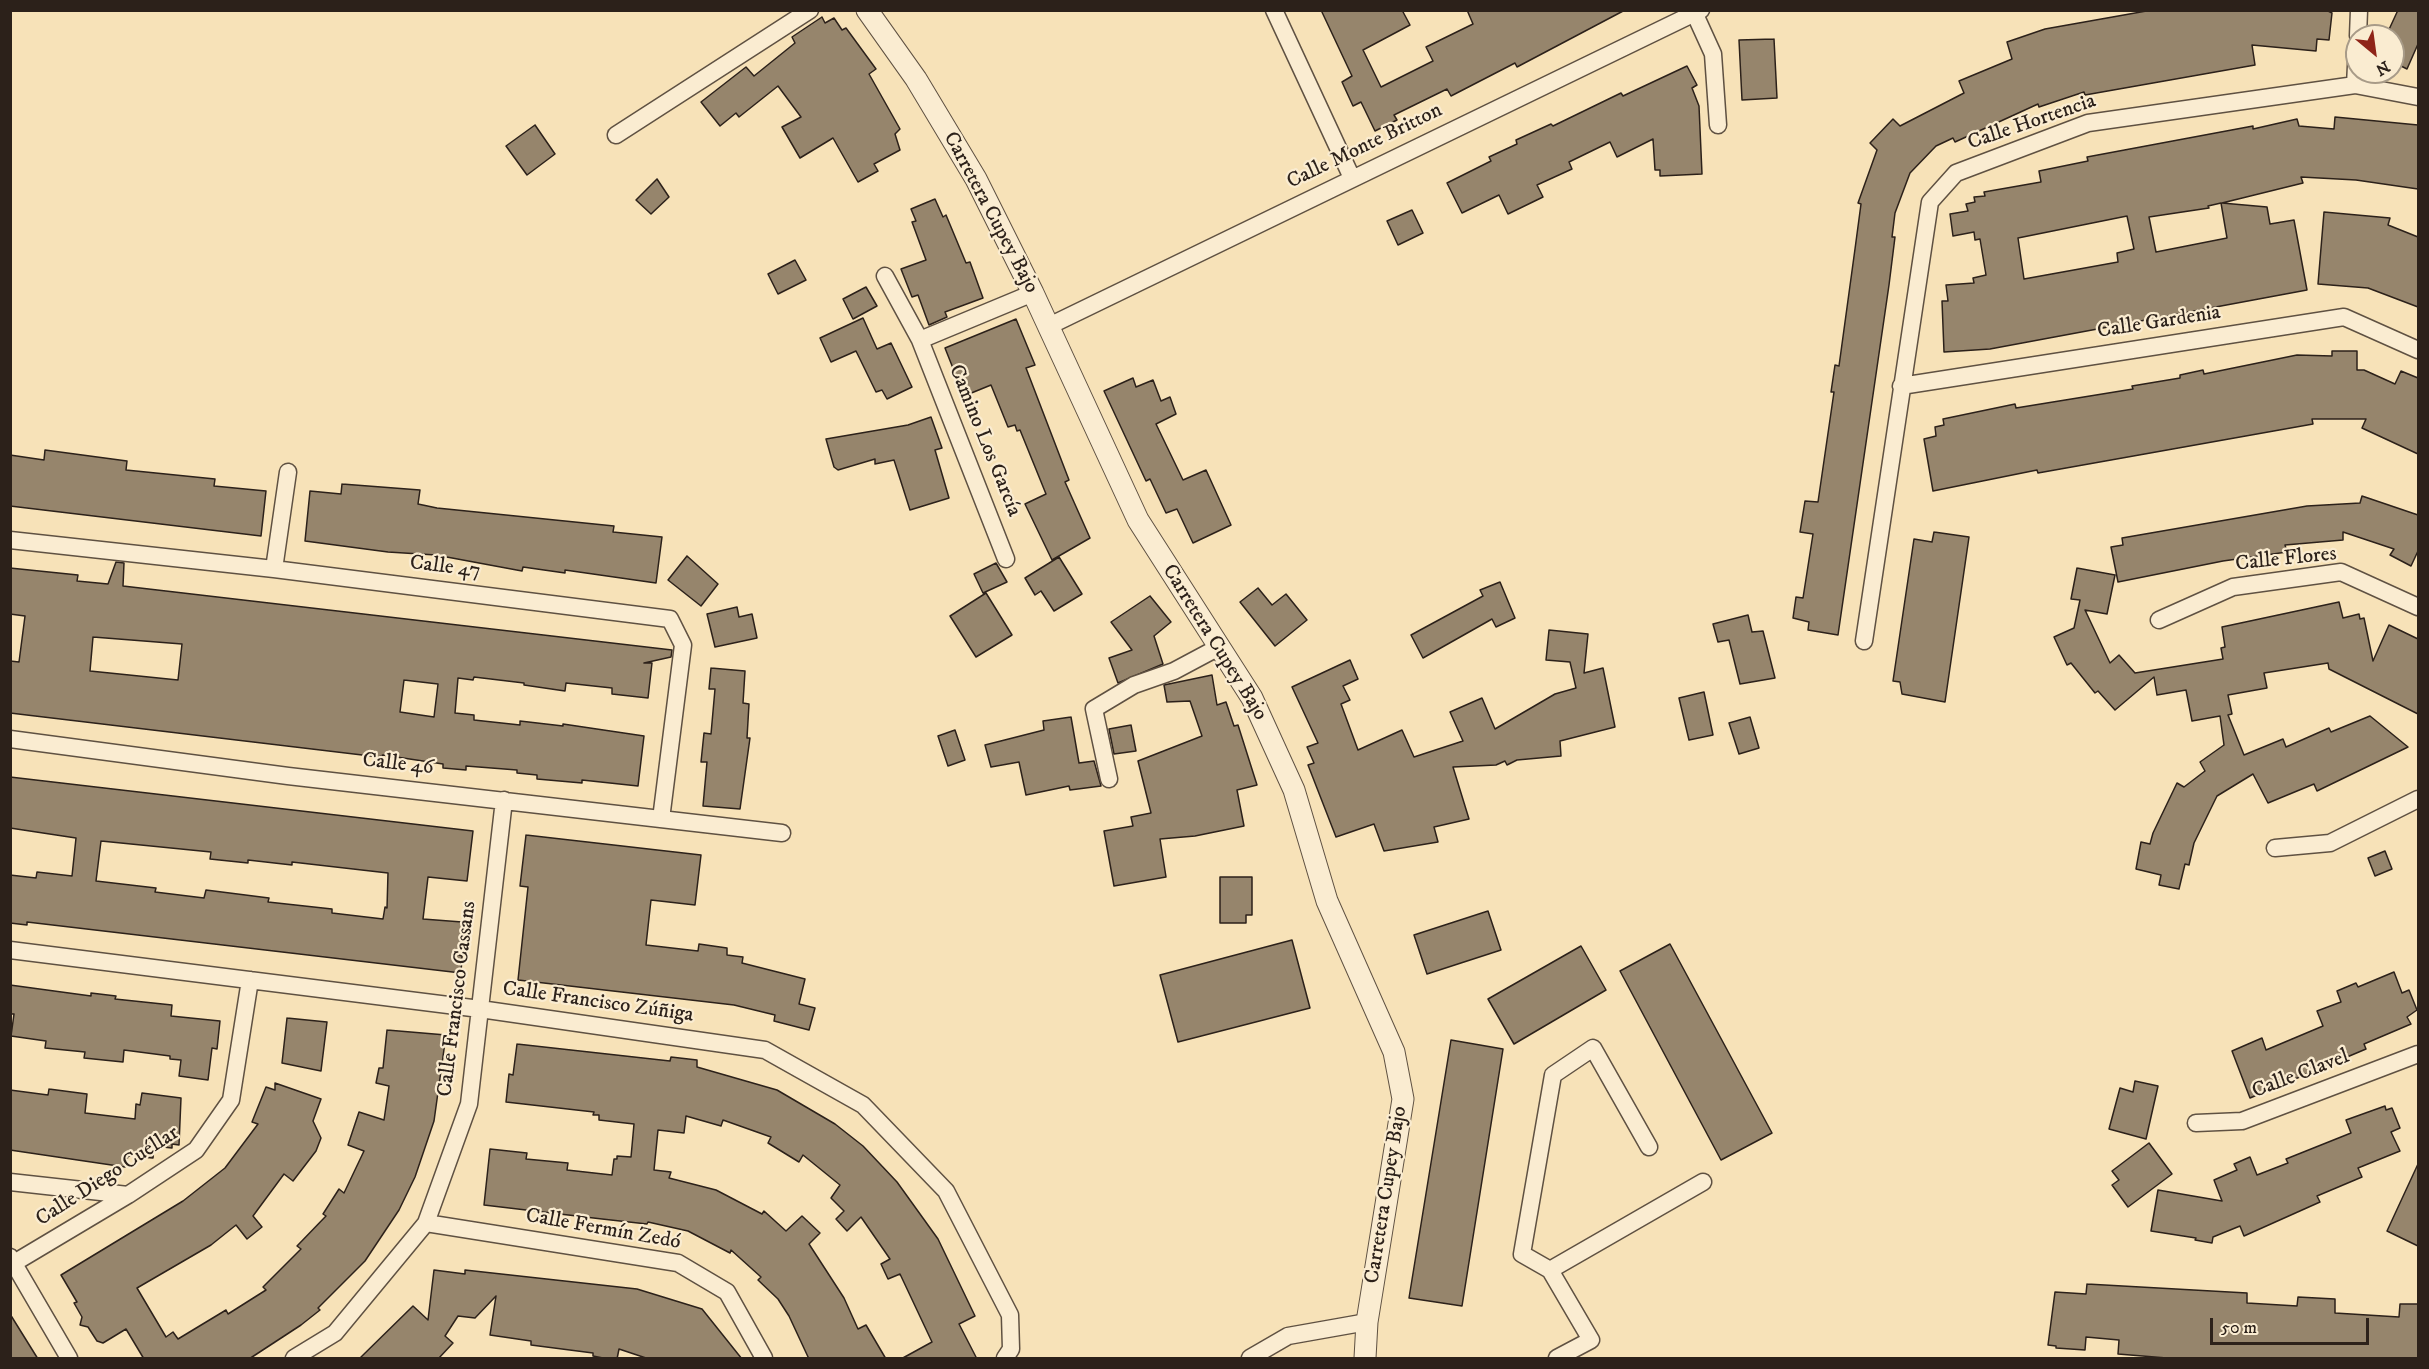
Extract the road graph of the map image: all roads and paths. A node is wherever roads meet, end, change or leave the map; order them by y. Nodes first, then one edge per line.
1 (810, 10) edge
2 (867, 10) edge
3 (1274, 11) edge
4 (1696, 11) edge
5 (2355, 85) joint
6 (2418, 97) edge
7 (1718, 125) dead end
8 (616, 135) dead end
9 (1352, 178) junction
10 (885, 276) dead end
11 (1034, 293) junction
12 (1049, 326) junction
13 (920, 340) junction
14 (2418, 350) edge
15 (1901, 387) junction
16 (288, 472) dead end
17 (10, 540) edge
18 (1006, 559) dead end
19 (274, 569) junction
20 (2418, 607) edge
21 (2159, 620) dead end
22 (1864, 641) dead end
23 (1220, 647) junction
24 (10, 740) edge
25 (1109, 779) dead end
26 (504, 800) junction
27 (2418, 800) edge
28 (661, 819) junction
29 (782, 833) dead end
30 (2275, 848) dead end
31 (10, 950) edge
32 (250, 980) junction
33 (480, 1009) junction
34 (2418, 1054) edge
35 (2196, 1123) dead end
36 (1649, 1147) dead end
37 (10, 1182) edge
38 (1703, 1182) dead end
39 (128, 1195) junction
40 (426, 1223) junction
41 (12, 1260) edge
42 (1550, 1270) junction
43 (1367, 1322) junction
44 (69, 1359) edge
45 (294, 1359) edge
46 (764, 1359) edge
47 (1005, 1359) edge
48 (1250, 1359) edge
49 (1365, 1359) edge
50 (1557, 1359) edge

1 - 8 street
2 - 11 street, Carretera Cupey Bajo
3 - 9 street
4 - 7 street
4 - 9 street, Calle Monte Britton
5 - 6 street, Calle Hortencia
5 - 15 street, Calle Hortencia
9 - 12 street, Calle Monte Britton
10 - 13 street, Camino Los García
11 - 12 street, Carretera Cupey Bajo
11 - 13 street
12 - 23 street, Carretera Cupey Bajo
13 - 18 street, Camino Los García
14 - 15 street, Calle Gardenia
15 - 22 street, Calle Hortencia
16 - 19 street
17 - 19 street, Calle 47
19 - 28 street, Calle 47
20 - 21 street, Calle Flores
23 - 25 street
23 - 43 street, Carretera Cupey Bajo
24 - 26 street, Calle 46
26 - 28 street, Calle 46
26 - 33 street, Calle Francisco Cassans
27 - 30 street
28 - 29 street, Calle 46
31 - 32 street, Calle Francisco Zúñiga
32 - 33 street, Calle Francisco Zúñiga
32 - 39 street, Calle Diego Cuéllar
33 - 40 street, Calle Francisco Cassans
33 - 47 street, Calle Francisco Zúñiga
34 - 35 street, Calle Clavel
36 - 42 street
37 - 39 street
38 - 42 street
39 - 41 street, Calle Diego Cuéllar
40 - 45 street, Calle Francisco Cassans
40 - 46 street, Calle Fermín Zedó
41 - 44 street
42 - 50 street
43 - 48 street
43 - 49 street, Carretera Cupey Bajo

